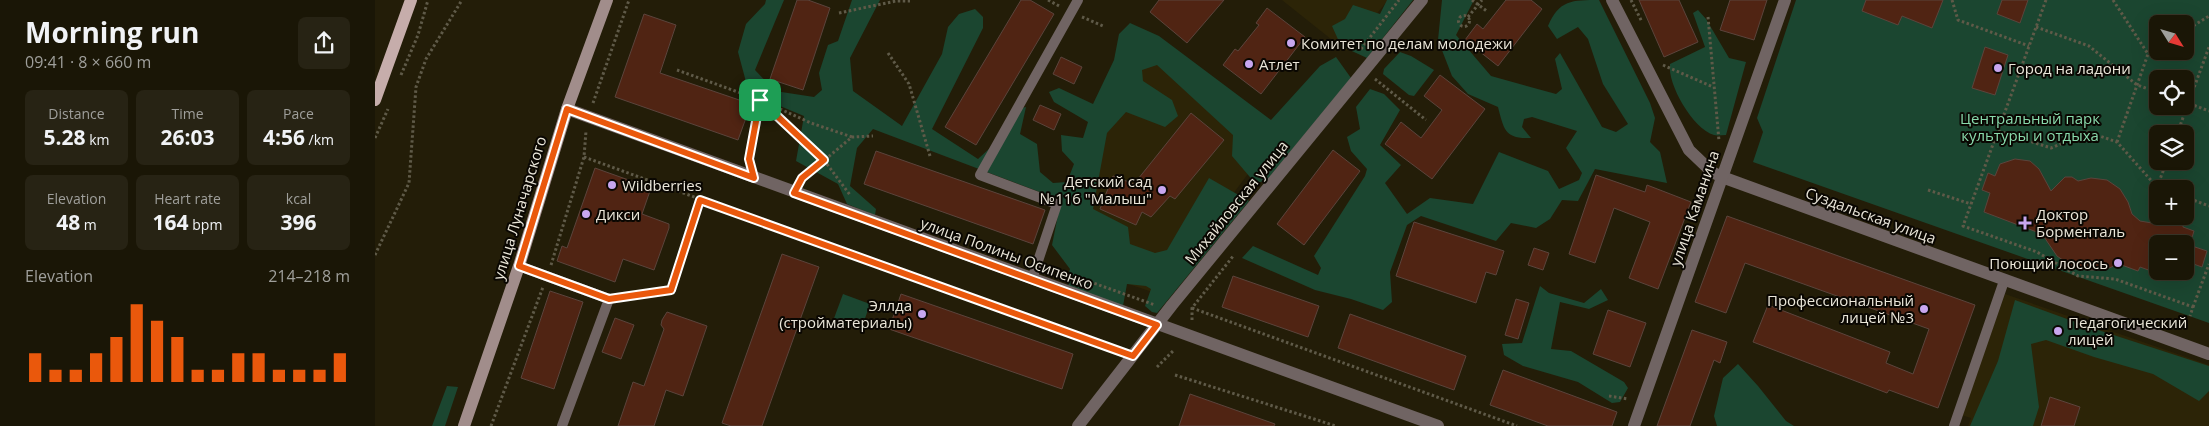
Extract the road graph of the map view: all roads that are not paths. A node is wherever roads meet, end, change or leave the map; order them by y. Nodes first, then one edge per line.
1 (411, 0) edge
2 (607, 0) edge
3 (1078, 0) edge
4 (1422, 0) edge
5 (1612, 0) edge
6 (1785, 0) edge
7 (375, 100) edge
8 (567, 109) junction
9 (1722, 177) junction
10 (519, 266) junction
11 (1032, 279) junction
12 (2004, 281) junction
13 (1157, 325) junction
14 (2209, 354) edge
15 (464, 426) edge
16 (563, 426) edge
17 (1078, 426) edge
18 (1437, 426) edge
19 (1634, 426) edge
20 (1954, 426) edge

1 - 7 main road
2 - 8 main road, улица Луначарского
3 - 11 lane
4 - 13 street, Михайловская улица
5 - 9 street, Суздальская улица
6 - 9 street, улица Каманина
8 - 10 main road, улица Луначарского
8 - 11 street, улица Полины Осипенко
9 - 12 street, Суздальская улица
9 - 19 street, улица Каманина
10 - 15 main road, улица Луначарского
10 - 16 lane
11 - 13 street, улица Полины Осипенко
12 - 14 street, Суздальская улица
12 - 20 lane
13 - 17 street, Михайловская улица
13 - 18 street, улица Полины Осипенко

